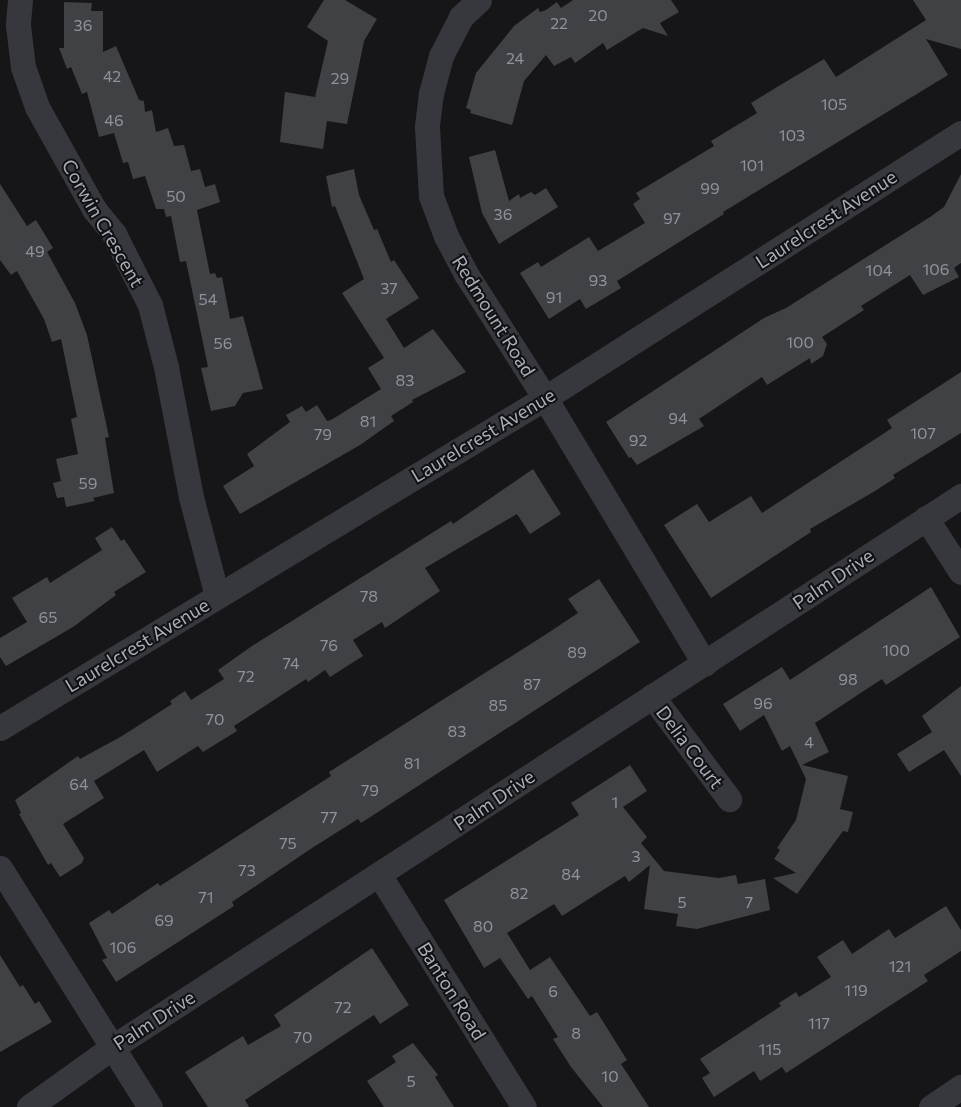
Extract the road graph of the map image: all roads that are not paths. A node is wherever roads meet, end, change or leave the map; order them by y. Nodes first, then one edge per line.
1 (20, 0) edge
2 (479, 0) edge
3 (961, 133) edge
4 (545, 398) junction
5 (961, 496) edge
6 (926, 518) junction
7 (961, 572) edge
8 (217, 596) junction
9 (705, 664) junction
10 (652, 696) junction
11 (0, 728) edge
12 (729, 799) dead end
13 (0, 868) edge
14 (380, 876) junction
15 (111, 1048) junction
16 (961, 1087) edge
17 (936, 1106) edge
18 (29, 1107) edge
19 (150, 1107) edge
20 (524, 1107) edge

1 - 8 street, Corwin Crescent
2 - 4 street, Redmount Road
3 - 4 street, Laurelcrest Avenue
4 - 8 street, Laurelcrest Avenue
4 - 9 street, Redmount Road
5 - 6 street, Palm Drive
6 - 7 street
6 - 9 street, Palm Drive
8 - 11 street, Laurelcrest Avenue
9 - 10 street, Palm Drive
10 - 12 street, Delia Court
10 - 14 street, Palm Drive
13 - 15 street
14 - 15 street, Palm Drive
14 - 20 street, Banton Road
15 - 18 street, Palm Drive
15 - 19 street
16 - 17 street

